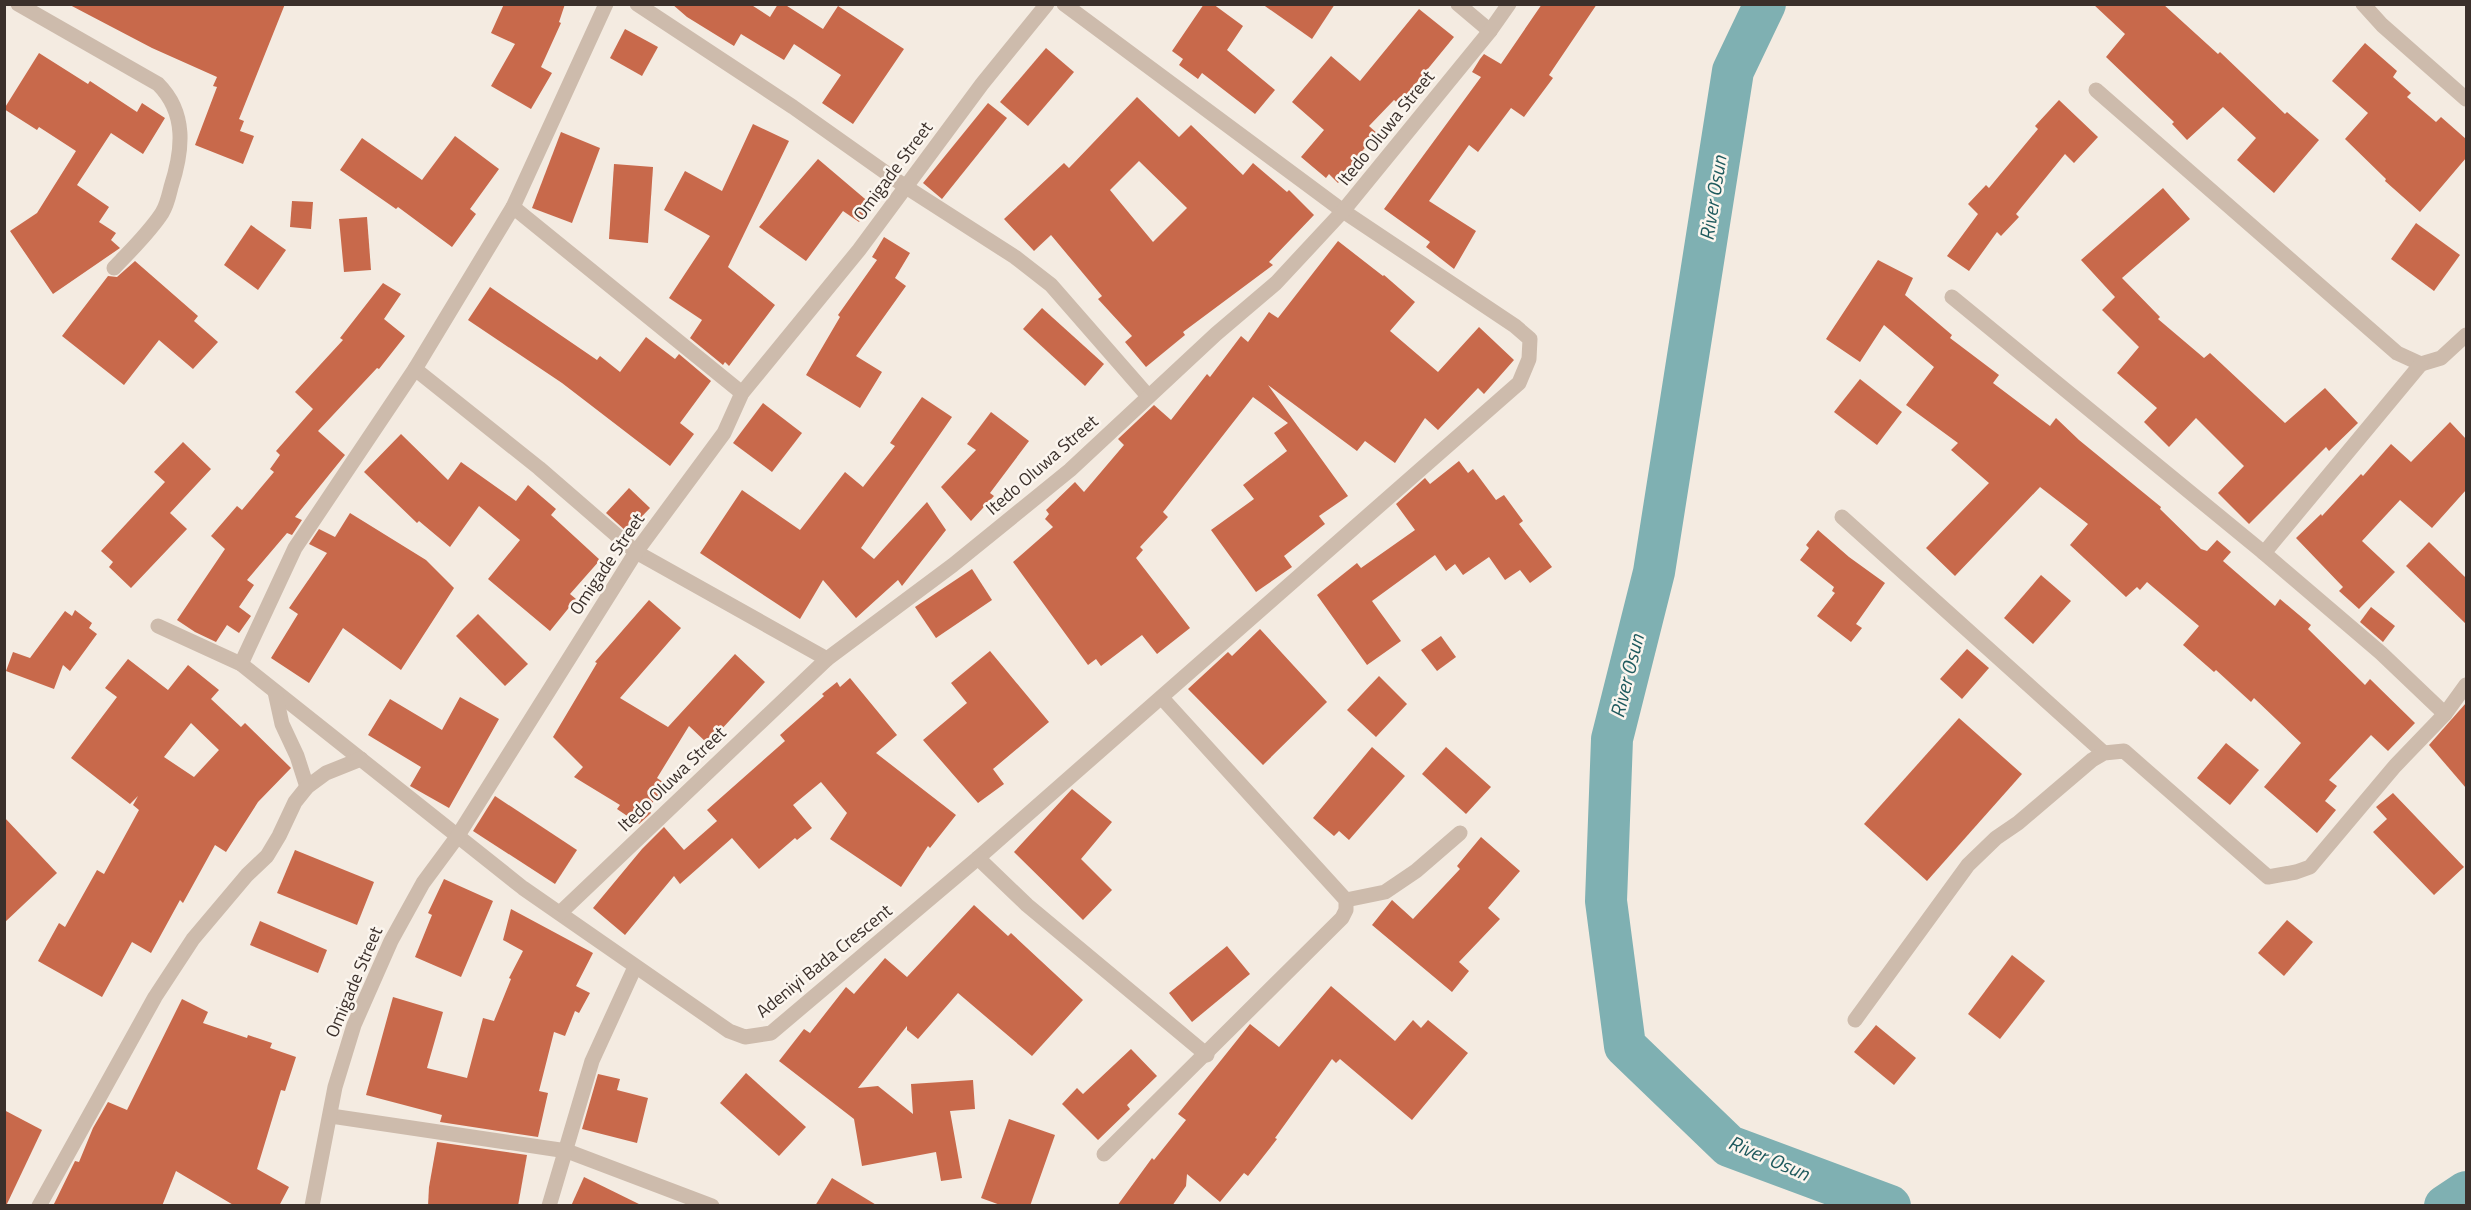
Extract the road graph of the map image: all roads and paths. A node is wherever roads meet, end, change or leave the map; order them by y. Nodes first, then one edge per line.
1 (18, 4) edge
2 (606, 4) edge
3 (636, 4) edge
4 (1047, 4) edge
5 (1064, 4) edge
6 (1458, 4) edge
7 (1509, 4) edge
8 (2363, 4) edge
9 (1490, 31) junction
10 (2096, 90) dead end
11 (2466, 99) edge
12 (906, 187) junction
13 (513, 207) junction
14 (1343, 211) junction
15 (114, 268) dead end
16 (1953, 297) dead end
17 (2466, 336) edge
18 (2421, 364) junction
19 (415, 369) junction
20 (742, 393) junction
21 (1148, 396) junction
22 (1842, 517) dead end
23 (636, 552) junction
24 (2264, 553) junction
25 (158, 626) dead end
26 (827, 659) junction
27 (241, 664) junction
28 (2466, 685) edge
29 (275, 692) junction
30 (1161, 698) junction
31 (2445, 714) junction
32 (2104, 753) junction
33 (361, 759) junction
34 (307, 787) junction
35 (1460, 833) dead end
36 (457, 837) junction
37 (978, 858) junction
38 (1346, 900) junction
39 (560, 913) junction
40 (635, 967) junction
41 (1855, 1020) dead end
42 (1206, 1055) junction
43 (331, 1116) junction
44 (567, 1152) junction
45 (1104, 1154) dead end
46 (39, 1206) edge
47 (312, 1206) edge
48 (549, 1206) edge
49 (712, 1206) edge

1 - 15 street
2 - 13 street
3 - 12 street
4 - 12 street, Omigade Street
5 - 14 street
6 - 9 street
7 - 9 street, Itedo Oluwa Street
8 - 11 street
9 - 14 street, Itedo Oluwa Street
10 - 18 street
12 - 20 street, Omigade Street
12 - 21 street
13 - 19 street
13 - 20 street
14 - 21 street, Itedo Oluwa Street
14 - 30 street, Adeniyi Bada Crescent
16 - 24 street
17 - 18 street
18 - 24 street
19 - 23 street
19 - 27 street
20 - 23 street, Omigade Street
21 - 26 street, Itedo Oluwa Street
22 - 32 street
23 - 26 street
23 - 36 street, Omigade Street
24 - 31 street
25 - 27 street, Adeniyi Bada Crescent
26 - 39 street, Itedo Oluwa Street
27 - 29 street, Adeniyi Bada Crescent
28 - 31 street
29 - 33 street, Adeniyi Bada Crescent
29 - 34 street
30 - 37 street, Adeniyi Bada Crescent
30 - 38 street
31 - 32 street
32 - 41 street
33 - 34 street
33 - 36 street, Adeniyi Bada Crescent
34 - 46 street
35 - 38 street
36 - 39 street, Adeniyi Bada Crescent
36 - 43 street, Omigade Street
37 - 40 street, Adeniyi Bada Crescent
37 - 42 street
38 - 42 street
39 - 40 street, Adeniyi Bada Crescent
40 - 44 street
42 - 45 street
43 - 44 street
43 - 47 street, Omigade Street
44 - 48 street
44 - 49 street

